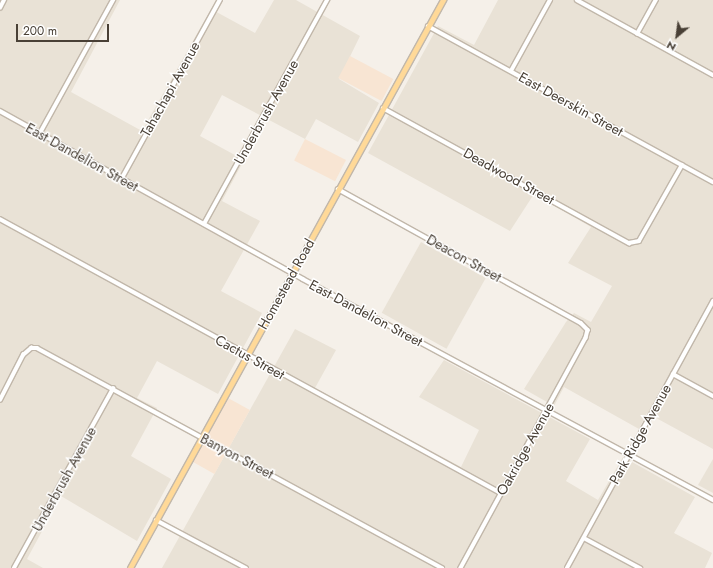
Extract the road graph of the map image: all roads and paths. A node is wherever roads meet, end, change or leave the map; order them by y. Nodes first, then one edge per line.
1 (4, 0) edge
2 (113, 0) edge
3 (220, 0) edge
4 (327, 0) edge
5 (443, 0) edge
6 (550, 0) edge
7 (577, 0) edge
8 (656, 0) edge
9 (0, 8) edge
10 (428, 26) junction
11 (637, 34) junction
12 (511, 71) junction
13 (713, 75) edge
14 (383, 108) junction
15 (0, 111) edge
16 (40, 133) junction
17 (682, 165) junction
18 (122, 178) junction
19 (713, 182) edge
20 (338, 189) junction
21 (0, 219) edge
22 (204, 224) junction
23 (292, 273) junction
24 (713, 301) edge
25 (588, 330) joint
26 (246, 356) junction
27 (673, 374) junction
28 (113, 389) junction
29 (713, 396) edge
30 (0, 400) edge
31 (546, 409) junction
32 (201, 438) junction
33 (629, 454) junction
34 (501, 493) junction
35 (713, 500) edge
36 (156, 520) junction
37 (584, 538) junction
38 (14, 568) edge
39 (130, 568) edge
40 (246, 568) edge
41 (442, 568) edge
42 (461, 568) edge
43 (567, 568) edge
44 (640, 568) edge

1 - 9 street
2 - 16 street
3 - 18 street, Tahachapi Avenue
4 - 22 street, Underbrush Avenue
5 - 10 main road, Homestead Road
6 - 12 street
7 - 11 street
8 - 11 street
10 - 12 street, East Deerskin Street
10 - 14 main road, Homestead Road
11 - 13 street
12 - 17 street, East Deerskin Street
14 - 17 street, Deadwood Street
14 - 20 main road, Homestead Road
15 - 16 street, East Dandelion Street
16 - 18 street, East Dandelion Street
17 - 19 street, East Deerskin Street
18 - 22 street, East Dandelion Street
20 - 23 main road, Homestead Road
20 - 25 street, Deacon Street
21 - 26 street, Cactus Street
22 - 23 street, East Dandelion Street
23 - 26 main road, Homestead Road
23 - 31 street, East Dandelion Street
24 - 27 street, Park Ridge Avenue
25 - 31 street, Oakridge Avenue
26 - 32 main road, Homestead Road
26 - 34 street, Cactus Street
27 - 29 street
27 - 33 street, Park Ridge Avenue
28 - 30 street, Banyon Street
28 - 32 street, Banyon Street
28 - 38 street, Underbrush Avenue
31 - 33 street, East Dandelion Street
31 - 34 street, Oakridge Avenue
32 - 36 main road, Homestead Road
32 - 41 street, Banyon Street
33 - 35 street, East Dandelion Street
33 - 37 street, Park Ridge Avenue
34 - 42 street, Oakridge Avenue
36 - 39 main road, Homestead Road
36 - 40 street
37 - 43 street, Park Ridge Avenue
37 - 44 street

